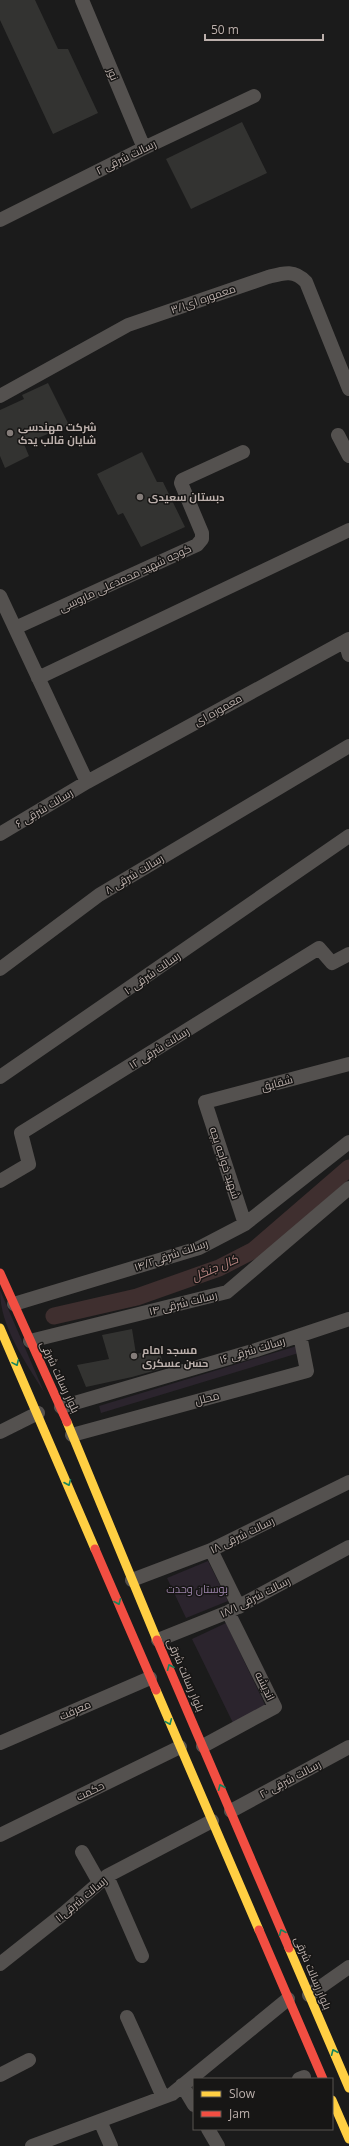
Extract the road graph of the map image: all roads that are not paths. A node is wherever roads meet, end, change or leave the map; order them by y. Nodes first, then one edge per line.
1 (82, 0) edge
2 (254, 96) dead end
3 (144, 148) junction
4 (0, 220) edge
5 (349, 389) edge
6 (0, 396) edge
7 (338, 435) dead end
8 (243, 452) dead end
9 (349, 456) edge
10 (349, 530) edge
11 (0, 596) edge
12 (15, 628) junction
13 (347, 640) edge
14 (349, 655) edge
15 (38, 678) junction
16 (349, 746) edge
17 (88, 782) junction
18 (0, 834) edge
19 (349, 836) edge
20 (349, 954) edge
21 (0, 969) edge
22 (349, 1064) edge
23 (0, 1078) edge
24 (205, 1102) joint
25 (349, 1142) edge
26 (0, 1181) edge
27 (349, 1188) edge
28 (245, 1224) junction
29 (0, 1273) edge
30 (14, 1304) junction
31 (349, 1319) edge
32 (0, 1328) edge
33 (300, 1335) junction
34 (30, 1341) junction
35 (4, 1348) edge
36 (61, 1406) junction
37 (38, 1413) junction
38 (0, 1432) edge
39 (72, 1435) junction
40 (349, 1482) edge
41 (349, 1547) edge
42 (211, 1550) junction
43 (132, 1580) junction
44 (234, 1610) junction
45 (158, 1640) junction
46 (150, 1678) junction
47 (0, 1743) edge
48 (203, 1746) junction
49 (180, 1747) junction
50 (349, 1747) edge
51 (231, 1811) junction
52 (212, 1821) junction
53 (0, 1835) edge
54 (82, 1852) dead end
55 (103, 1879) junction
56 (252, 1889) junction
57 (142, 1956) dead end
58 (0, 1964) edge
59 (349, 1967) edge
60 (309, 1995) junction
61 (288, 1999) junction
62 (127, 2017) dead end
63 (29, 2060) dead end
64 (0, 2074) edge
65 (323, 2078) edge
66 (182, 2085) junction
67 (349, 2088) edge
68 (163, 2097) junction
69 (333, 2102) edge
70 (193, 2103) edge
71 (100, 2121) junction
72 (209, 2130) edge
73 (349, 2138) edge
74 (32, 2146) edge
75 (111, 2146) edge
76 (218, 2146) edge

1 - 3 street, نور
2 - 3 street, رسالت شرقی ۲
3 - 4 street, رسالت شرقی ۲
5 - 6 street, معموره ای۳/۱
7 - 9 street
8 - 12 street, کوچه شهید محمدعلی ماروسی
10 - 15 street
11 - 12 street
12 - 15 street
13 - 14 street
13 - 17 street, معموره ای
15 - 17 street
16 - 21 street, رسالت شرقی ۸
17 - 18 street, رسالت شرقی ۶
19 - 23 street, رسالت شرقی ۱۰
20 - 26 street, رسالت شرقی ۱۲
22 - 24 street, شقایق
24 - 28 street, شهید خواجه بچه
25 - 28 street, رسالت شرقی۱۴/۲
27 - 34 street, رسالت شرقی ۱۴
28 - 30 street, رسالت شرقی۱۴/۲
29 - 30 main road, بلوار رسالت شرقی
30 - 34 main road, بلوار رسالت شرقی
31 - 33 street, رسالت شرقی ۱۶
32 - 35 main road, بلوار رسالت شرقی
33 - 36 street, رسالت شرقی ۱۶
33 - 39 street, محلل
34 - 36 main road, بلوار رسالت شرقی
35 -> 37 main road, بلوار رسالت شرقی
36 - 39 main road, بلوار رسالت شرقی
37 - 38 street
37 -> 46 main road, بلوار رسالت شرقی
39 - 43 main road, بلوار رسالت شرقی
40 - 42 street, رسالت شرقی ۱۸
41 - 44 street, رسالت شرقی ۱۸/۱
42 - 43 street, رسالت شرقی ۱۸
42 - 44 street
43 - 45 main road, بلوار رسالت شرقی
44 - 45 street, رسالت شرقی ۱۸/۱
44 - 48 street, اندیشه
48 -> 45 main road, بلوار رسالت شرقی
46 - 47 street, معرفت
46 -> 49 main road, بلوار رسالت شرقی
51 -> 48 main road, بلوار رسالت شرقی
49 - 52 main road, بلوار رسالت شرقی
49 - 53 street, حکمت
50 - 51 street, رسالت شرقی ۲۰
51 - 56 main road, بلوار رسالت شرقی
52 - 55 street, رسالت شرقی۱۱
52 - 56 main road, بلوار رسالت شرقی
54 - 55 street
55 - 57 street
55 - 58 street, رسالت شرقی۱۱
60 -> 56 main road, بلوار رسالت شرقی
56 - 61 main road, بلوار رسالت شرقی
59 - 60 street
67 -> 60 main road, بلوار رسالت شرقی
61 - 65 main road, بلوار رسالت شرقی
61 - 66 street
62 - 68 street
63 - 64 street
66 - 68 street
66 - 70 street
68 - 71 street
69 - 73 main road
71 - 74 street
71 - 75 street
72 - 76 street

